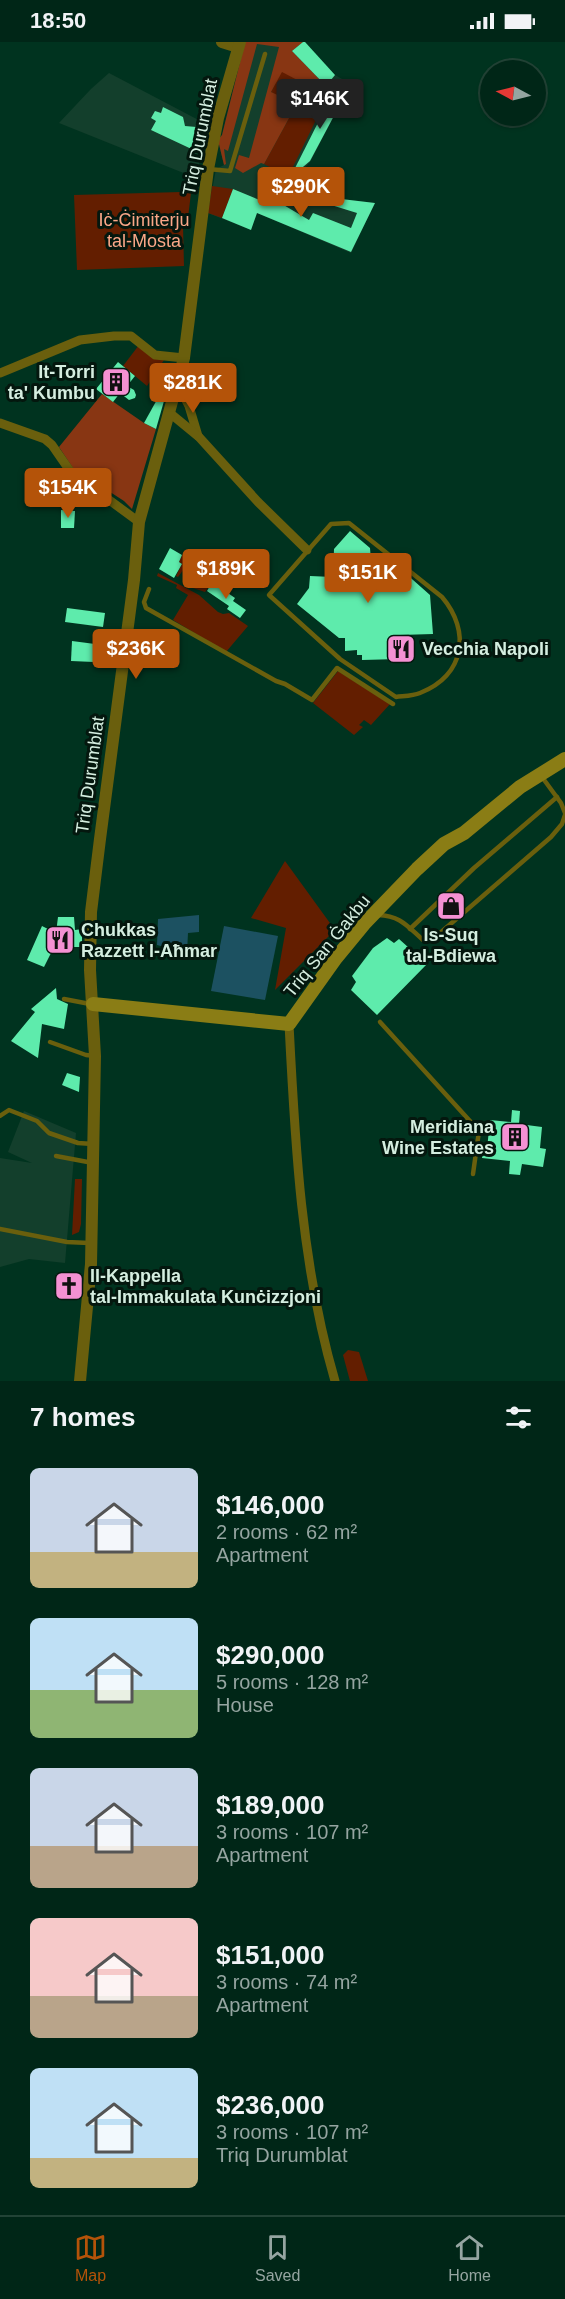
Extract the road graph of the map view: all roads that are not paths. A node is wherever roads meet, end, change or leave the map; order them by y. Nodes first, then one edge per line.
1 (222, 42) edge
2 (239, 45) edge
3 (265, 54) dead end
4 (208, 169) junction
5 (184, 358) junction
6 (0, 373) edge
7 (178, 385) junction
8 (171, 414) junction
9 (0, 423) edge
10 (199, 437) junction
11 (139, 522) junction
12 (307, 550) junction
13 (149, 589) dead end
14 (393, 704) dead end
15 (565, 759) edge
16 (540, 774) junction
17 (557, 797) junction
18 (565, 814) edge
19 (373, 915) junction
20 (410, 929) junction
21 (64, 999) dead end
22 (93, 1004) junction
23 (380, 1022) dead end
24 (289, 1024) junction
25 (50, 1042) dead end
26 (94, 1056) junction
27 (0, 1116) edge
28 (93, 1144) junction
29 (56, 1156) dead end
30 (93, 1163) junction
31 (473, 1174) dead end
32 (0, 1229) edge
33 (92, 1243) junction
34 (80, 1381) edge
35 (335, 1381) edge

1 - 2 street
2 - 4 street, Triq Durumblat
3 - 4 lane
4 - 5 street, Triq Durumblat
5 - 6 street
5 - 7 street, Triq Durumblat
7 - 8 street, Triq Durumblat
7 - 10 street
8 - 10 street
8 - 11 street, Triq Durumblat
9 - 11 street
10 - 12 street
11 - 22 street, Triq Durumblat
12 - 12 lane
13 - 14 lane
15 - 16 main road, Triq San Ġakbu
16 - 17 lane
16 - 19 main road, Triq San Ġakbu
17 - 18 lane
17 - 20 lane
18 - 20 lane
19 - 20 lane
19 - 24 main road, Triq San Ġakbu
21 - 22 lane
22 - 24 main road
22 - 26 street, Triq Durumblat
23 - 31 lane
24 - 35 street, Triq San Ġakbu
25 - 26 lane
26 - 28 street, Triq Durumblat
27 - 28 lane
28 - 30 street, Triq Durumblat
29 - 30 lane
30 - 33 street, Triq Durumblat
32 - 33 lane
33 - 34 street, Triq Durumblat

